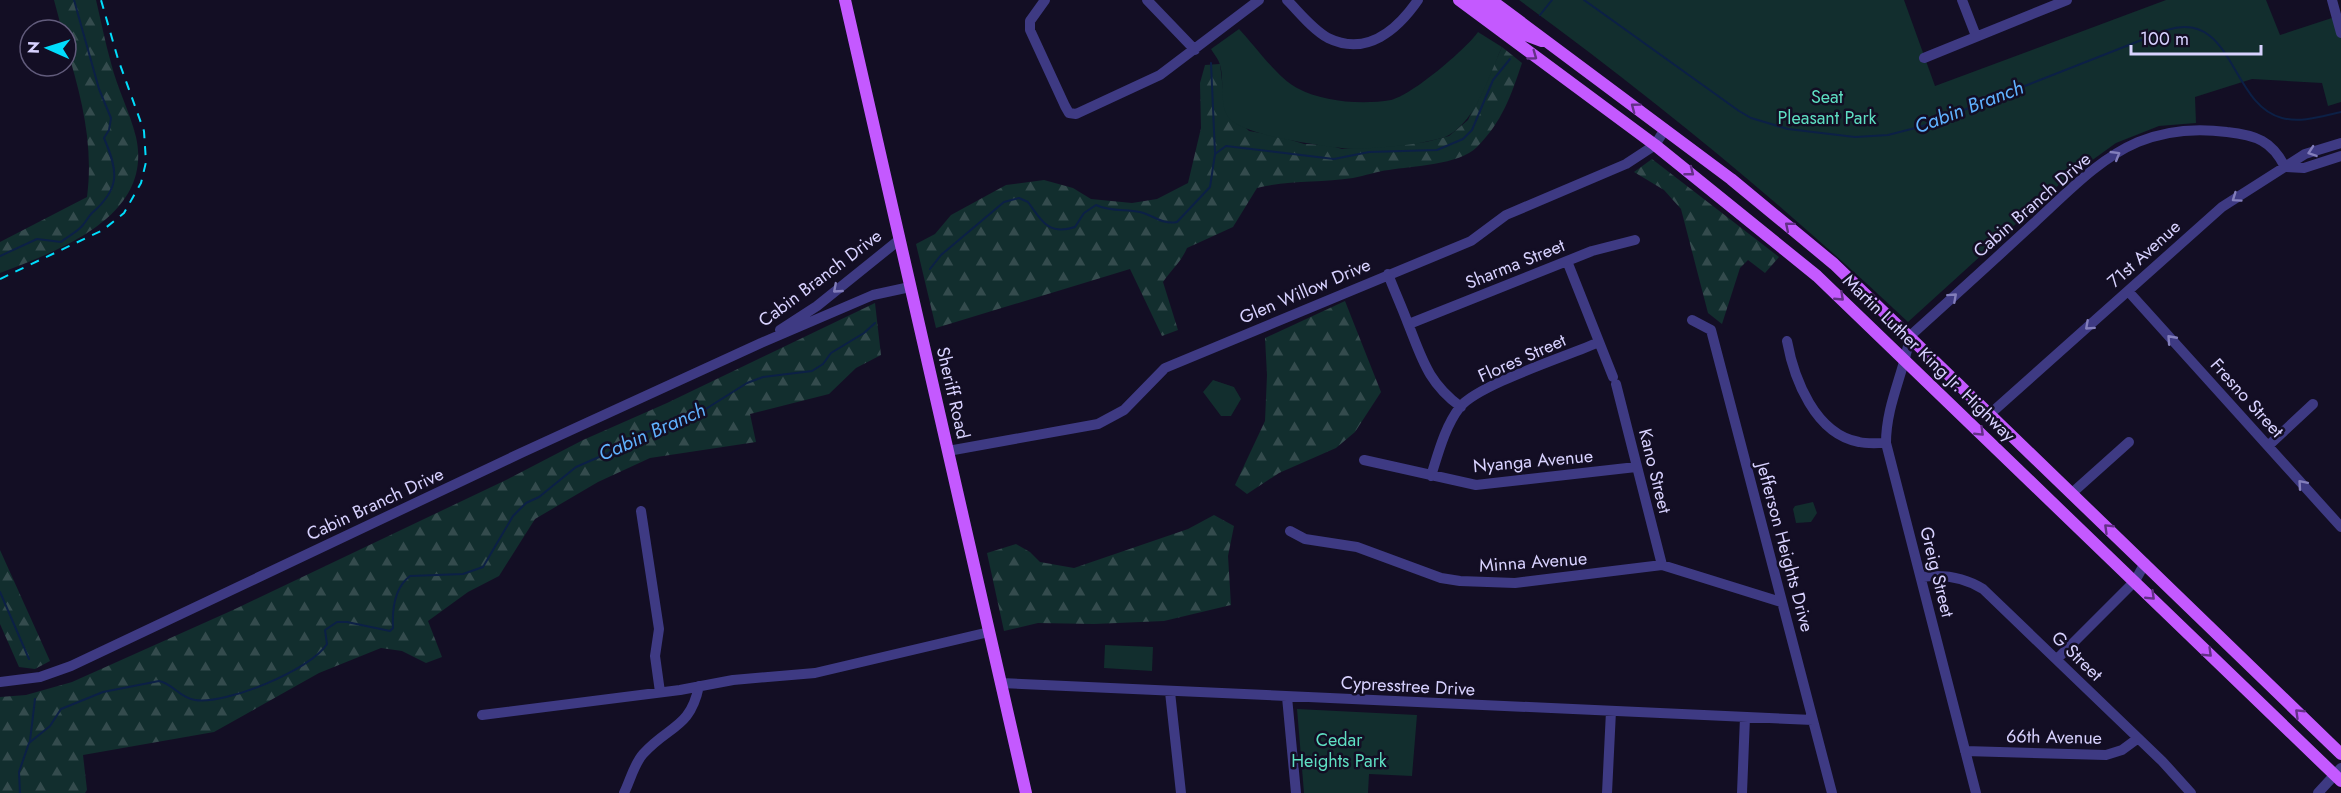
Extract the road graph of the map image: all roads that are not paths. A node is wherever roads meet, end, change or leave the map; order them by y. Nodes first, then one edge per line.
1 (845, 0) edge
2 (1045, 0) edge
3 (1147, 0) edge
4 (1258, 0) edge
5 (1287, 0) edge
6 (1418, 0) edge
7 (1460, 0) edge
8 (1475, 0) edge
9 (1491, 0) edge
10 (1962, 0) edge
11 (2067, 0) edge
12 (2332, 0) edge
13 (2338, 11) edge
14 (2341, 33) edge
15 (1976, 36) junction
16 (1546, 41) junction
17 (1195, 50) junction
18 (1924, 58) dead end
19 (1665, 129) junction
20 (2341, 143) edge
21 (1654, 145) junction
22 (2341, 156) edge
23 (2286, 167) junction
24 (900, 240) junction
25 (1635, 240) dead end
26 (1567, 261) junction
27 (1388, 274) junction
28 (910, 286) junction
29 (2128, 291) junction
30 (1692, 320) dead end
31 (1408, 324) junction
32 (1910, 336) junction
33 (1787, 341) dead end
34 (1599, 342) junction
35 (761, 343) junction
36 (1906, 361) junction
37 (2313, 404) dead end
38 (1461, 407) junction
39 (1990, 414) junction
40 (2128, 442) dead end
41 (1887, 443) junction
42 (2268, 446) junction
43 (948, 451) junction
44 (1364, 460) dead end
45 (1636, 467) junction
46 (1431, 476) junction
47 (2072, 493) junction
48 (641, 511) dead end
49 (2341, 527) edge
50 (1290, 531) dead end
51 (2145, 563) junction
52 (1662, 565) junction
53 (1921, 578) junction
54 (2135, 581) junction
55 (1781, 602) junction
56 (989, 632) junction
57 (2057, 659) junction
58 (0, 682) edge
59 (1001, 683) junction
60 (699, 686) junction
61 (660, 692) junction
62 (1170, 692) junction
63 (1287, 697) junction
64 (1611, 711) junction
65 (482, 715) dead end
66 (1745, 717) junction
67 (1813, 720) junction
68 (2137, 739) junction
69 (1965, 751) junction
70 (2341, 754) edge
71 (2339, 774) edge
72 (624, 793) edge
73 (1026, 793) edge
74 (1181, 793) edge
75 (1296, 793) edge
76 (1607, 793) edge
77 (1742, 793) edge
78 (1832, 793) edge
79 (1976, 793) edge
80 (2191, 793) edge
81 (2318, 793) edge

1 - 24 main road, Sheriff Road
2 - 17 street
3 - 17 street
4 - 17 street
5 - 6 street
7 -> 21 main road, Martin Luther King Jr. Highway
8 - 16 main road
9 - 16 main road, Martin Luther King Jr. Highway
10 - 15 street
11 - 15 street
12 - 13 street
13 - 14 street
15 - 18 street
19 -> 16 main road, Martin Luther King Jr. Highway
19 - 21 street, Glen Willow Drive
32 -> 19 main road, Martin Luther King Jr. Highway
20 -> 23 street
21 - 27 street, Glen Willow Drive
21 -> 36 main road, Martin Luther King Jr. Highway
22 - 23 street, 71st Avenue
23 -> 29 street, 71st Avenue
32 -> 23 street, Cabin Branch Drive
24 - 28 main road, Sheriff Road
24 -> 35 street, Cabin Branch Drive
25 - 26 street, Sharma Street
26 - 31 street, Sharma Street
26 - 34 street, Kano Street
27 - 31 street
27 - 43 street, Glen Willow Drive
28 - 35 street, Cabin Branch Drive
28 - 43 main road, Sheriff Road
29 -> 39 street, 71st Avenue
42 -> 29 street, Fresno Street
30 - 55 street, Jefferson Heights Drive
31 - 38 street
32 - 36 street
32 - 39 main road, Martin Luther King Jr. Highway
33 - 41 street
34 - 38 street, Flores Street
34 - 45 street, Kano Street
35 - 58 street, Cabin Branch Drive
36 - 41 street, Greig Street
36 -> 54 main road, Martin Luther King Jr. Highway
37 - 42 street
38 - 46 street
39 - 47 main road, Martin Luther King Jr. Highway
40 - 47 street
41 - 53 street, Greig Street
49 -> 42 street, Fresno Street
43 - 56 main road, Sheriff Road
44 - 46 street, Nyanga Avenue
45 - 46 street, Nyanga Avenue
45 - 52 street, Kano Street
51 -> 47 main road, Martin Luther King Jr. Highway
48 - 61 street
50 - 52 street, Minna Avenue
51 - 54 street
70 -> 51 main road, Martin Luther King Jr. Highway
52 - 55 street, Minna Avenue
53 - 57 street, G Street
53 - 69 street, Greig Street
54 - 57 street
54 -> 71 main road, Martin Luther King Jr. Highway
55 - 67 street, Jefferson Heights Drive
56 - 59 main road, Sheriff Road
56 - 60 street
57 - 68 street, G Street
59 - 62 street, Cypresstree Drive
59 - 73 main road, Sheriff Road
60 - 61 street
60 - 72 street
61 - 65 street
62 - 63 street, Cypresstree Drive
62 - 74 street
63 - 64 street, Cypresstree Drive
63 - 75 street
64 - 66 street, Cypresstree Drive
64 - 76 street
66 - 67 street, Cypresstree Drive
66 - 77 street
67 - 78 street, Jefferson Heights Drive
68 - 69 street, 66th Avenue
68 - 80 street, G Street
69 - 79 street, Greig Street
71 - 81 street

